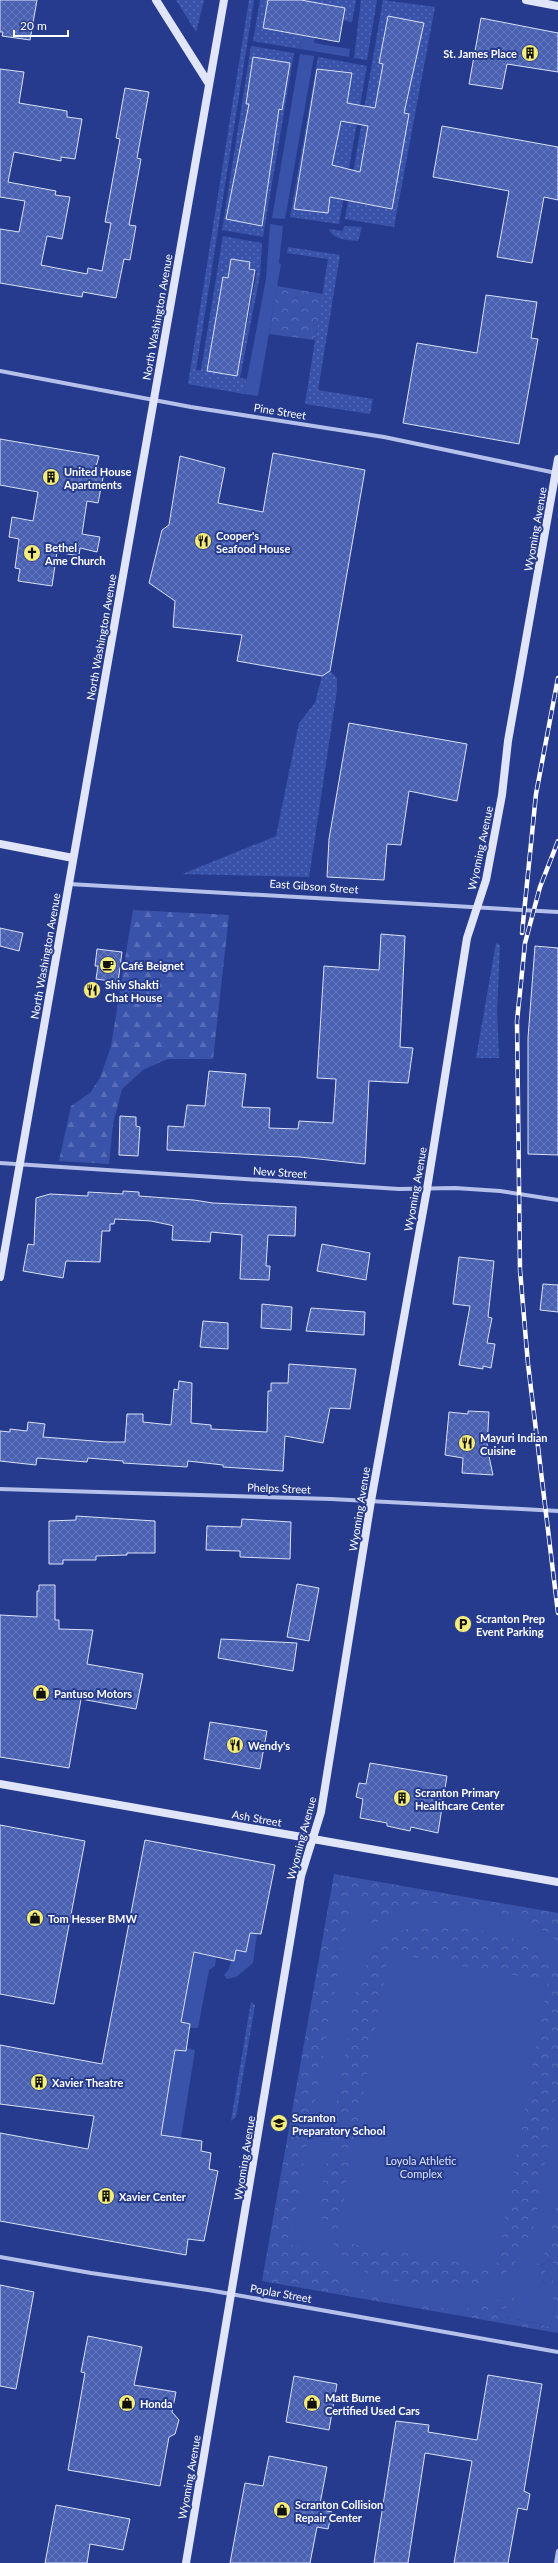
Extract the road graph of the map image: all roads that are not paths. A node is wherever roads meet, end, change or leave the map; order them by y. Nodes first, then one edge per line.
1 (156, 0) edge
2 (224, 0) edge
3 (526, 0) edge
4 (558, 6) edge
5 (209, 84) junction
6 (0, 371) edge
7 (154, 399) junction
8 (558, 459) edge
9 (556, 473) junction
10 (0, 844) edge
11 (74, 858) junction
12 (69, 884) junction
13 (477, 907) junction
14 (558, 912) edge
15 (0, 1163) edge
16 (20, 1165) junction
17 (427, 1189) junction
18 (558, 1200) edge
19 (0, 1277) edge
20 (0, 1489) edge
21 (371, 1501) junction
22 (558, 1511) edge
23 (0, 1784) edge
24 (313, 1838) junction
25 (558, 1882) edge
26 (0, 2257) edge
27 (232, 2294) junction
28 (558, 2352) edge
29 (558, 2551) edge
30 (186, 2563) edge
31 (556, 2563) edge

1 - 5 main road
2 - 5 main road, North Washington Avenue
3 - 4 main road
5 - 7 main road, North Washington Avenue
6 - 7 street, Pine Street
7 - 9 street, Pine Street
7 - 11 main road, North Washington Avenue
8 - 9 main road, Wyoming Avenue
9 - 13 main road, Wyoming Avenue
10 - 11 main road
11 - 12 main road, North Washington Avenue
12 - 13 street, East Gibson Street
12 - 16 main road, North Washington Avenue
13 - 14 street, East Gibson Street
13 - 17 main road, Wyoming Avenue
15 - 16 street, New Street
16 - 17 street, New Street
16 - 19 main road, North Washington Avenue
17 - 18 street, New Street
17 - 21 main road, Wyoming Avenue
20 - 21 street, Phelps Street
21 - 22 street, Phelps Street
21 - 24 main road, Wyoming Avenue
23 - 24 main road, Ash Street
24 - 25 main road, Ash Street
24 - 27 main road, Wyoming Avenue
26 - 27 street, Poplar Street
27 - 28 street, Poplar Street
27 - 30 main road, Wyoming Avenue
29 - 31 street

